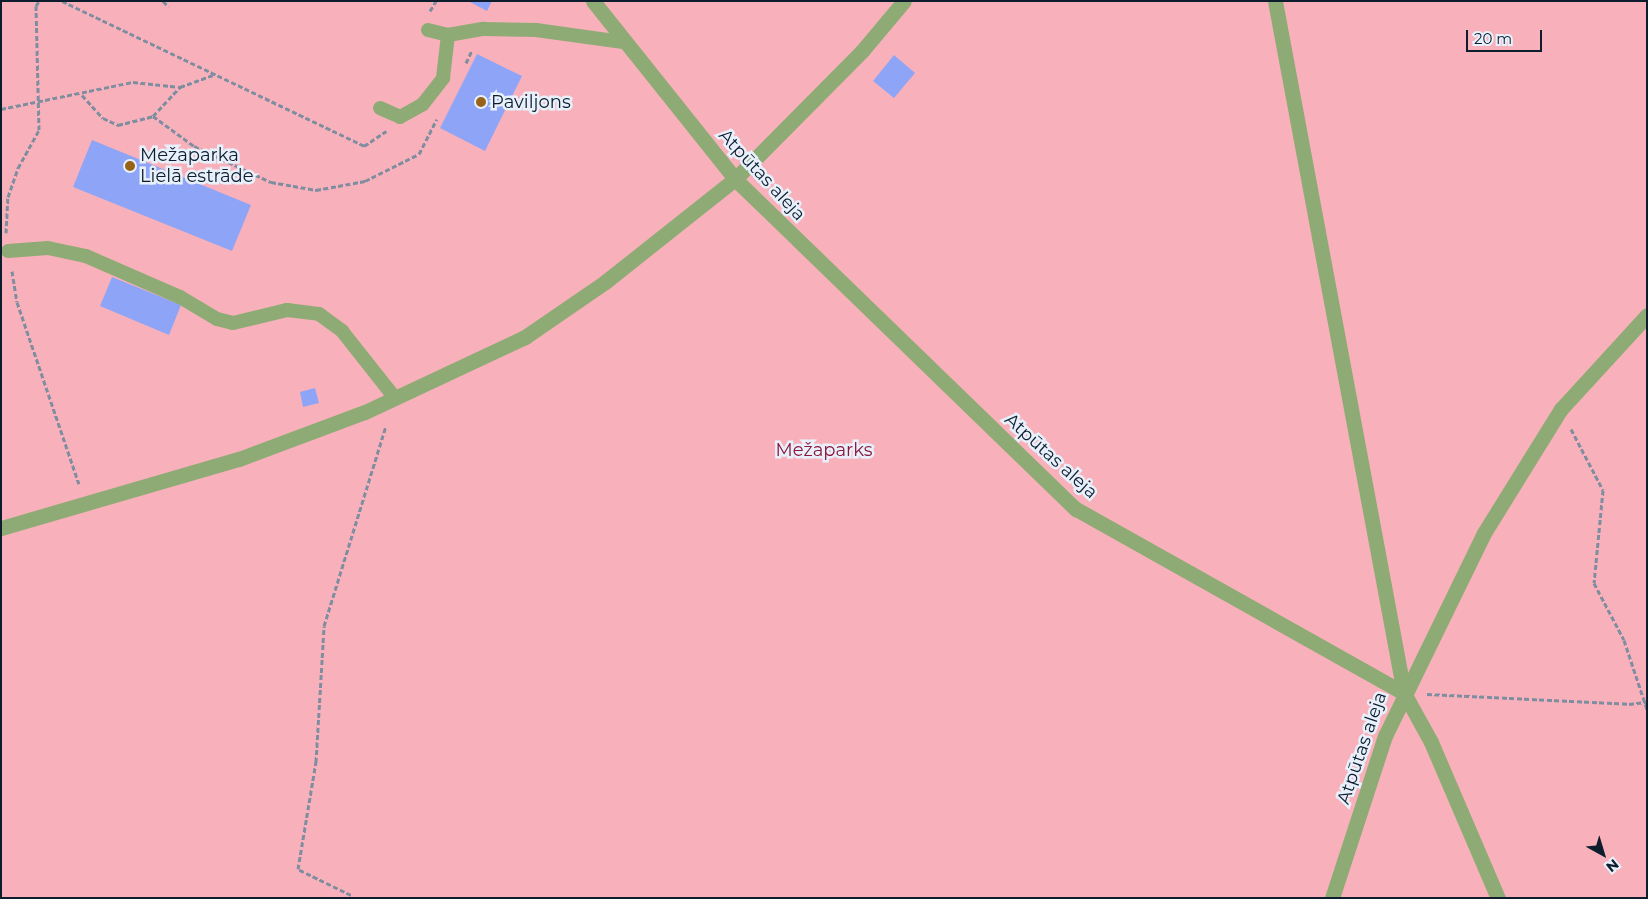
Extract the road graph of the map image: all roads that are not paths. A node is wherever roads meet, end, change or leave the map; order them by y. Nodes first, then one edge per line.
1 (593, 1) edge
2 (904, 1) edge
3 (1275, 1) edge
4 (428, 30) dead end
5 (448, 35) junction
6 (623, 42) junction
7 (380, 108) dead end
8 (735, 179) junction
9 (8, 251) road end
10 (1647, 315) edge
11 (394, 398) junction
12 (1, 528) edge
13 (1404, 693) junction
14 (1332, 898) edge
15 (1498, 898) edge

1 - 6 street, Atpūtas aleja
2 - 8 street
3 - 13 street
4 - 5 lane
5 - 6 lane
5 - 7 lane
6 - 8 street, Atpūtas aleja
8 - 11 street
8 - 13 street, Atpūtas aleja
9 - 11 lane
10 - 13 street
11 - 12 street
13 - 14 street, Atpūtas aleja
13 - 15 street

